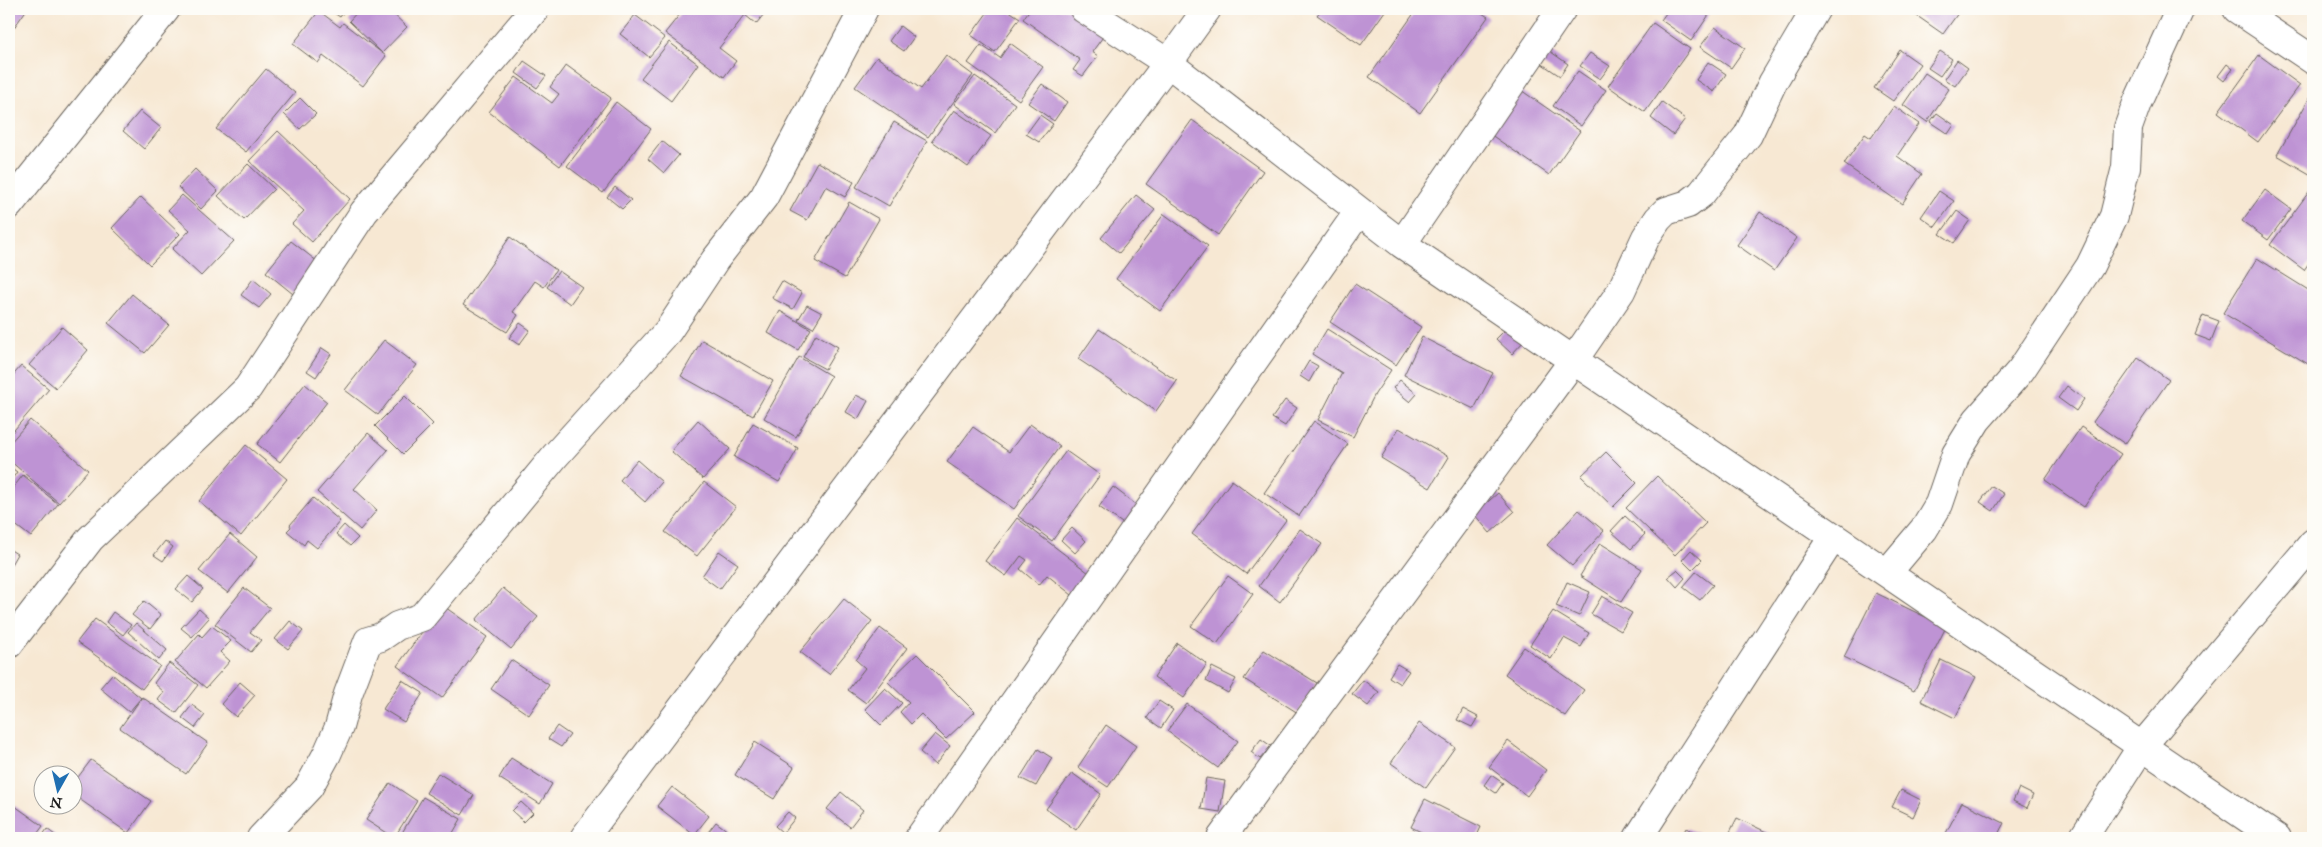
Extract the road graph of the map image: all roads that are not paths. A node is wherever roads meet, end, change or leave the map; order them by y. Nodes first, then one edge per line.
1 (166, 9) edge
2 (534, 9) edge
3 (864, 9) edge
4 (1084, 9) edge
5 (1207, 9) edge
6 (1562, 9) edge
7 (1816, 9) edge
8 (2180, 9) edge
9 (2237, 9) edge
10 (2313, 60) edge
11 (1168, 63) junction
12 (9, 205) edge
13 (1359, 211) junction
14 (1402, 244) junction
15 (1573, 360) junction
16 (1833, 537) junction
17 (2313, 543) edge
18 (1887, 573) junction
19 (9, 644) edge
20 (2142, 746) junction
21 (261, 838) edge
22 (584, 838) edge
23 (919, 838) edge
24 (1222, 838) edge
25 (1638, 838) edge
26 (2083, 838) edge
27 (2277, 838) edge

1 - 12 street
2 - 19 street
3 - 21 street
4 - 11 street
5 - 11 street
6 - 14 street
7 - 15 street
8 - 18 street
9 - 10 street
11 - 13 street
11 - 22 street
13 - 14 street
13 - 23 street
14 - 15 street
15 - 16 street
15 - 24 street
16 - 18 street
16 - 25 street
17 - 20 street
18 - 20 street
20 - 26 street
20 - 27 street

